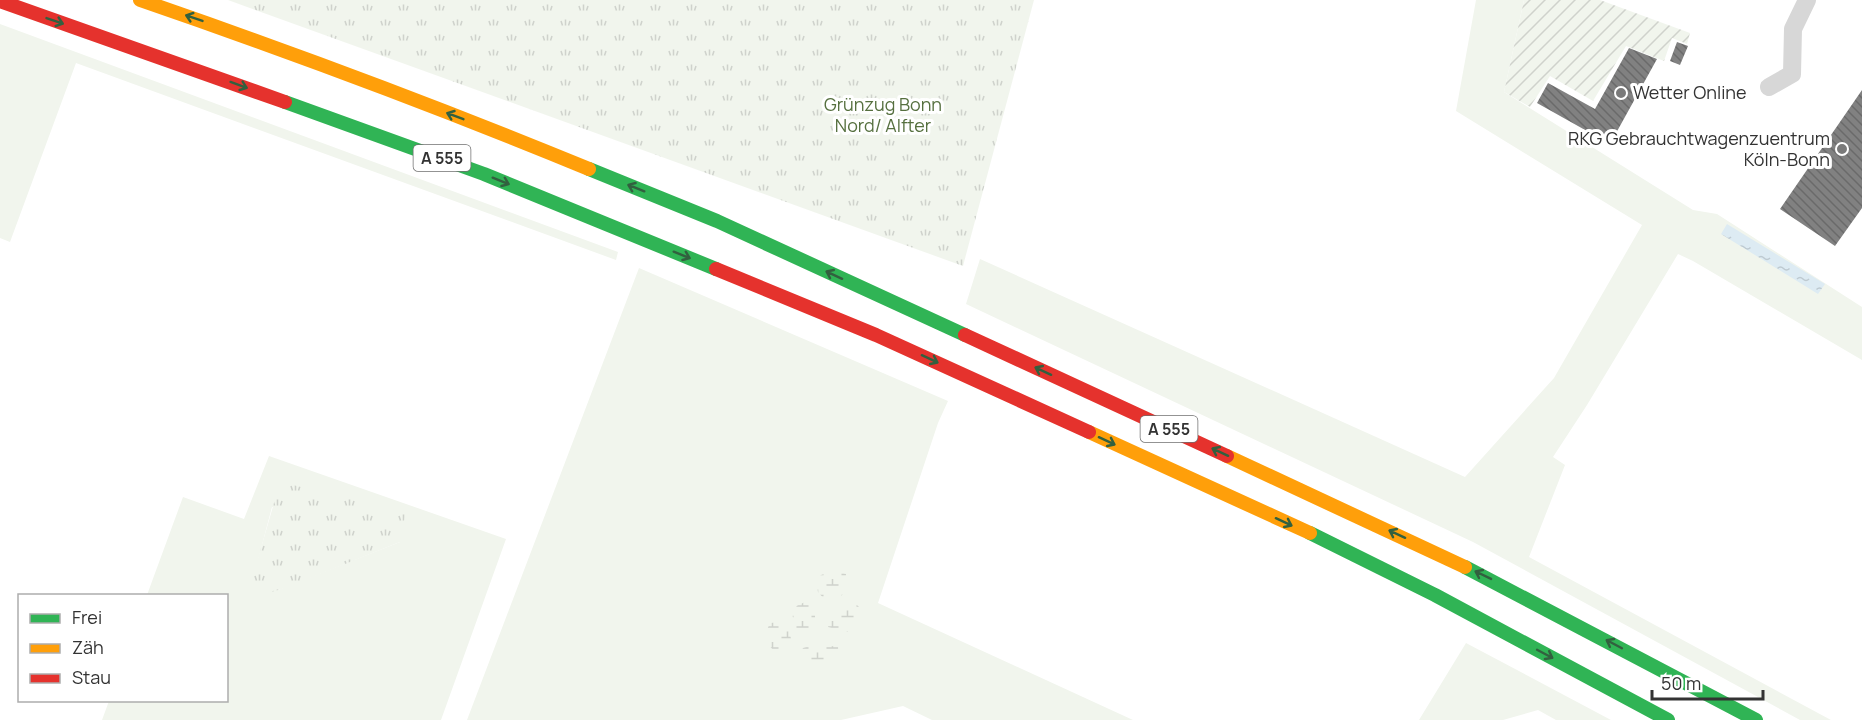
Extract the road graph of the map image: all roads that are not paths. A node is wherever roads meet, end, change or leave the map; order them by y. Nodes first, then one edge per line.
1 (140, 0) edge
2 (1808, 0) edge
3 (0, 2) edge
4 (1769, 87) dead end
5 (1668, 720) edge
6 (1756, 720) edge

6 -> 1 highway, A 555
2 - 4 street
3 -> 5 highway, A 555

